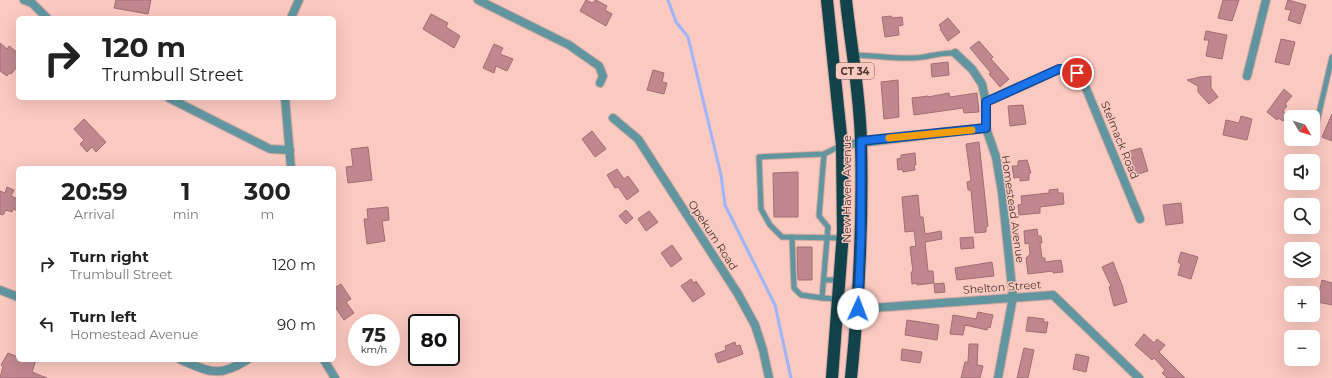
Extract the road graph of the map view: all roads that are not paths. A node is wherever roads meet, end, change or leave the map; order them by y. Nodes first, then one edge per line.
1 (24, 0) edge
2 (299, 0) edge
3 (478, 0) edge
4 (827, 0) edge
5 (846, 0) edge
6 (1266, 0) edge
7 (44, 16) edge
8 (292, 16) edge
9 (955, 53) joint
10 (853, 55) junction
11 (1332, 57) edge
12 (1247, 76) dead end
13 (600, 83) dead end
14 (173, 100) edge
15 (285, 100) edge
16 (986, 102) junction
17 (1320, 110) edge
18 (613, 118) dead end
19 (986, 128) junction
20 (861, 141) junction
21 (842, 145) junction
22 (290, 150) junction
23 (824, 154) junction
24 (292, 166) edge
25 (1140, 219) dead end
26 (792, 237) junction
27 (827, 238) junction
28 (842, 238) junction
29 (824, 280) junction
30 (840, 280) junction
31 (0, 290) edge
32 (16, 296) edge
33 (1013, 297) junction
34 (822, 298) junction
35 (838, 299) junction
36 (858, 309) junction
37 (186, 362) edge
38 (244, 362) edge
39 (325, 362) edge
40 (334, 378) edge
41 (769, 378) edge
42 (832, 378) edge
43 (851, 378) edge
44 (998, 378) edge
45 (1139, 378) edge

1 - 7 street
2 - 8 street
3 - 13 street
4 - 21 highway, New Haven Avenue / CT 34
5 - 10 highway, New Haven Avenue / CT 34
6 - 12 street
9 - 10 lane
9 - 16 street, Homestead Avenue
10 - 20 highway, New Haven Avenue / CT 34
11 - 17 lane
14 - 22 street
15 - 22 street
16 - 19 street, Homestead Avenue
16 - 25 street, Stelmack Road
18 - 41 street, Opekum Road
19 - 20 street
19 - 33 street, Homestead Avenue
20 - 21 street
20 - 36 highway, New Haven Avenue / CT 34
21 - 23 lane
21 - 28 highway, New Haven Avenue / CT 34
22 - 24 street
23 - 26 lane
23 - 27 lane
26 - 27 lane
26 - 34 lane
27 - 28 lane
27 - 29 lane
28 - 30 highway, New Haven Avenue / CT 34
29 - 30 lane
29 - 34 lane
30 - 35 highway, New Haven Avenue / CT 34
31 - 32 street
33 - 36 street, Shelton Street
33 - 44 street, Homestead Avenue
33 - 45 street, Shelton Street
34 - 35 lane
35 - 42 highway, New Haven Avenue / CT 34
36 - 43 highway, New Haven Avenue / CT 34
37 - 38 street
39 - 40 street

